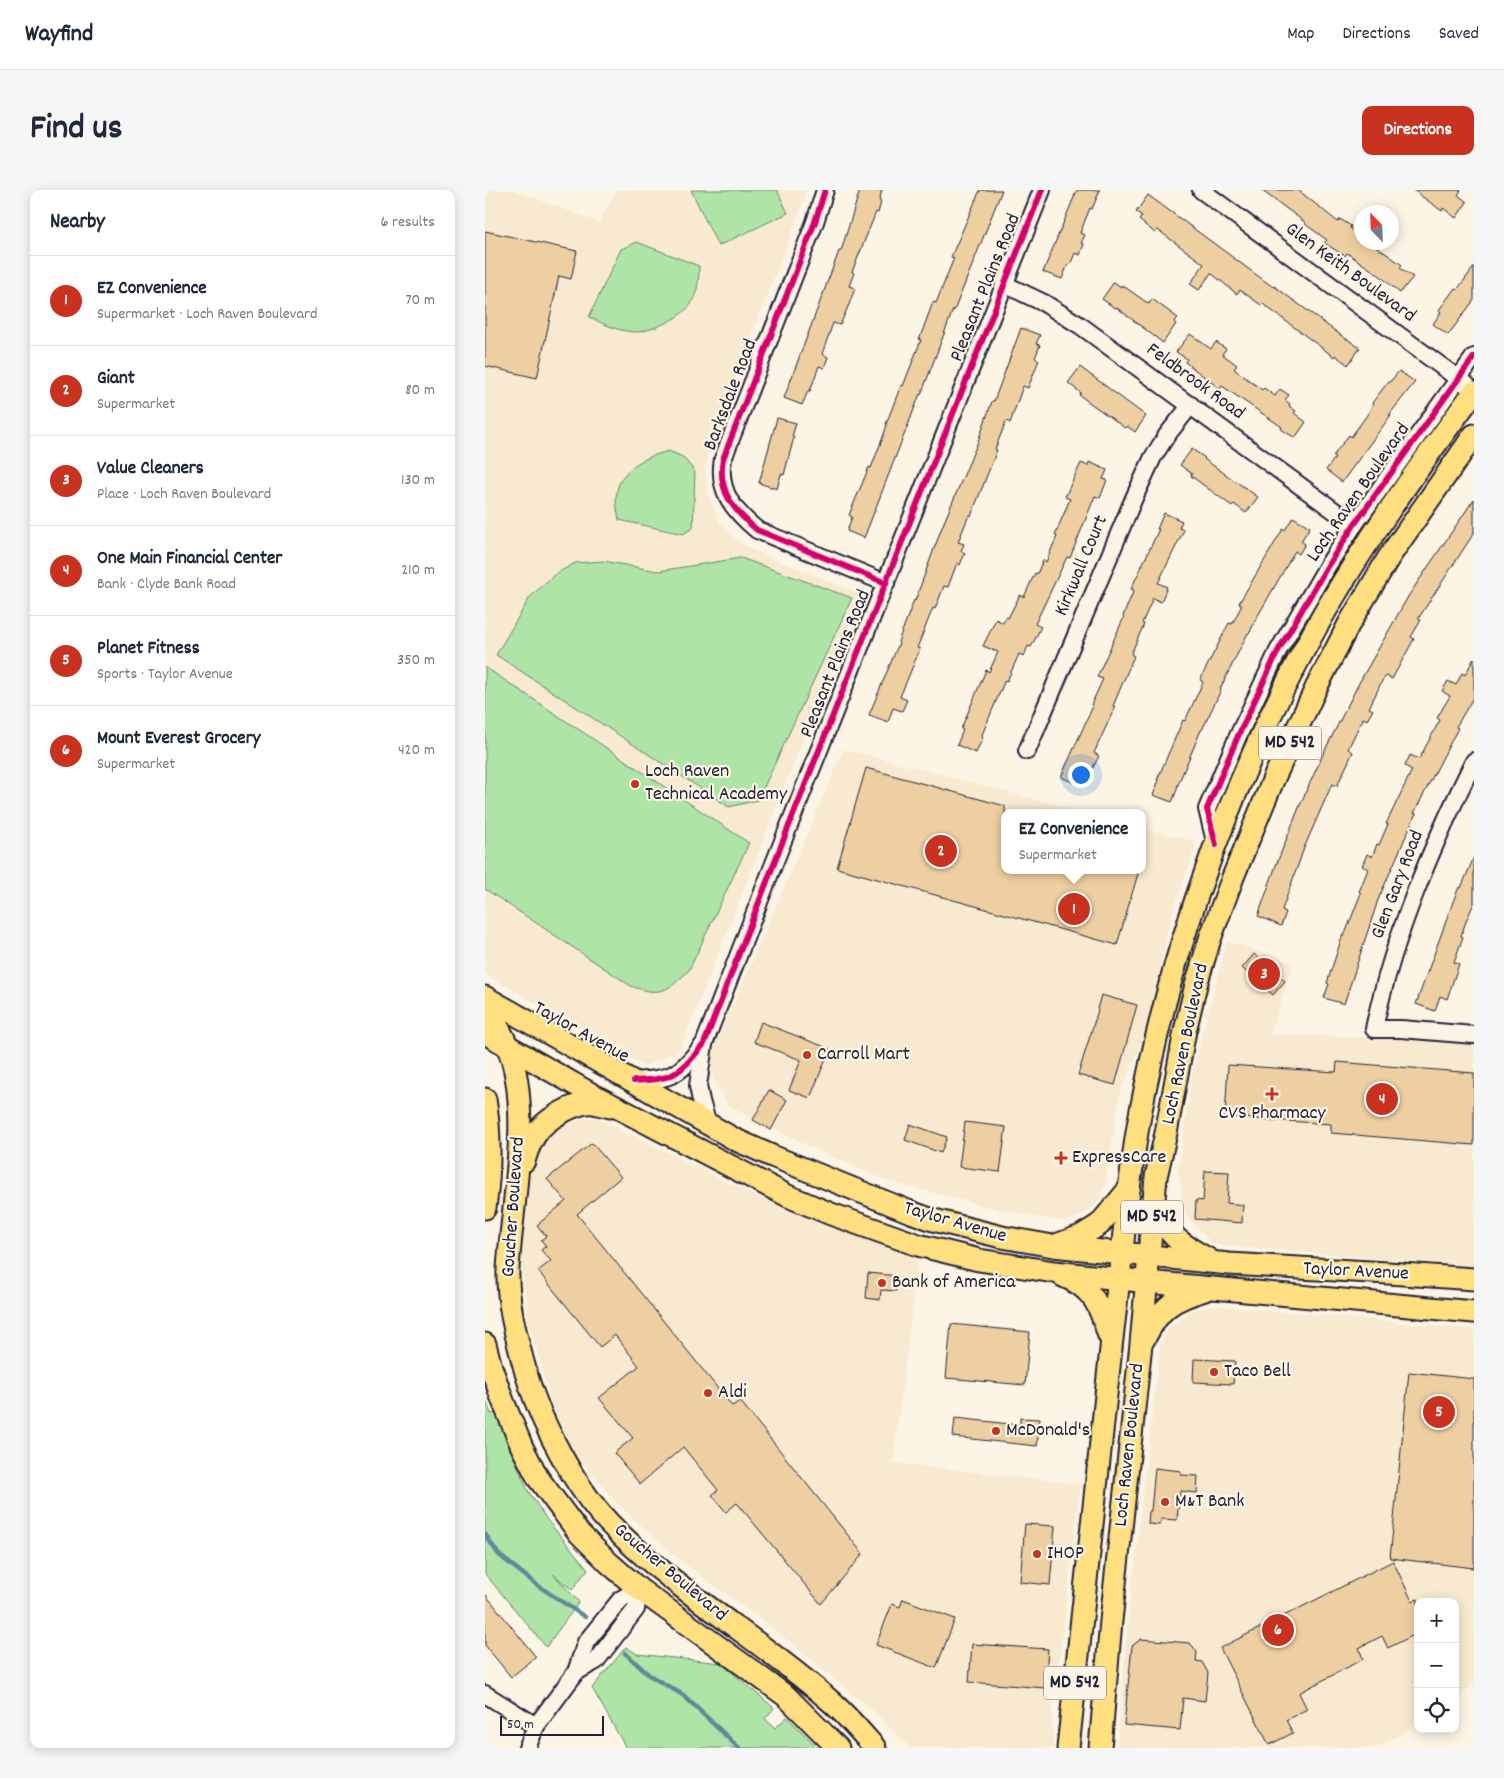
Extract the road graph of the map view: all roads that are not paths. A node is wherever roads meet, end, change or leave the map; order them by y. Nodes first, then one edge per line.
1 (825, 190) edge
2 (1042, 190) edge
3 (1201, 190) edge
4 (1004, 284) junction
5 (1474, 357) edge
6 (1469, 387) edge
7 (1191, 406) junction
8 (1474, 435) edge
9 (1354, 525) junction
10 (886, 583) junction
11 (1027, 751) dead end
12 (1474, 761) edge
13 (1216, 845) junction
14 (485, 997) edge
15 (485, 1005) edge
16 (485, 1032) edge
17 (1474, 1035) edge
18 (704, 1044) junction
19 (507, 1046) junction
20 (634, 1081) junction
21 (485, 1100) edge
22 (631, 1114) junction
23 (708, 1125) junction
24 (1129, 1189) junction
25 (515, 1190) junction
26 (1153, 1206) junction
27 (485, 1208) edge
28 (1053, 1246) junction
29 (1122, 1254) junction
30 (1148, 1257) junction
31 (1217, 1263) junction
32 (1054, 1272) junction
33 (1119, 1279) junction
34 (1474, 1280) edge
35 (1146, 1282) junction
36 (1225, 1289) junction
37 (1474, 1312) edge
38 (1112, 1343) junction
39 (485, 1344) edge
40 (1141, 1344) junction
41 (658, 1568) junction
42 (639, 1588) junction
43 (575, 1672) junction
44 (485, 1694) edge
45 (536, 1726) junction
46 (527, 1748) edge
47 (838, 1748) edge
48 (875, 1748) edge
49 (1068, 1748) edge
50 (1100, 1748) edge

1 - 10 street, Barksdale Road
2 - 4 street, Pleasant Plains Road
3 - 6 street, Glen Keith Boulevard
4 - 7 street, Feldbrook Road
4 - 10 street, Pleasant Plains Road
5 - 6 street, Loch Raven Boulevard
6 - 9 street, Loch Raven Boulevard
6 - 13 main road, Loch Raven Boulevard / MD 542
7 - 9 street, Feldbrook Road
7 - 11 street, Kirkwall Court
8 - 26 main road, Loch Raven Boulevard / MD 542
9 - 13 street, Loch Raven Boulevard
10 - 18 street, Pleasant Plains Road
12 - 17 street, Glen Gary Road
13 - 24 main road, Loch Raven Boulevard / MD 542
14 - 20 main road, Taylor Avenue
15 - 19 main road, Goucher Boulevard
16 - 19 main road, Taylor Avenue
18 - 20 street, Pleasant Plains Road
18 - 23 street, Pleasant Plains Road
19 - 22 main road, Taylor Avenue
19 - 25 main road, Goucher Boulevard
20 - 23 main road, Taylor Avenue
21 - 27 main road, Goucher Boulevard
22 - 25 main road
22 - 32 main road, Taylor Avenue
23 - 28 main road, Taylor Avenue
24 - 28 main road
24 - 29 main road, Loch Raven Boulevard / MD 542
25 - 41 main road, Goucher Boulevard
26 - 30 main road, Loch Raven Boulevard / MD 542
26 - 31 main road
28 - 29 main road, Taylor Avenue
29 - 30 main road, Taylor Avenue
29 - 33 main road, Loch Raven Boulevard / MD 542
30 - 31 main road, Taylor Avenue
30 - 35 main road, Loch Raven Boulevard / MD 542
31 - 34 main road, Taylor Avenue
32 - 33 main road, Taylor Avenue
32 - 38 main road
33 - 35 main road, Taylor Avenue
33 - 38 main road, Loch Raven Boulevard / MD 542
35 - 36 main road, Taylor Avenue
35 - 40 main road, Loch Raven Boulevard / MD 542
36 - 37 main road, Taylor Avenue
36 - 40 main road
38 - 49 main road, Loch Raven Boulevard / MD 542
39 - 42 main road, Goucher Boulevard
40 - 50 main road, Loch Raven Boulevard / MD 542
41 - 42 main road
41 - 48 main road, Goucher Boulevard
42 - 43 street
42 - 43 street
42 - 47 main road, Goucher Boulevard
43 - 45 street
44 - 45 street
45 - 46 street

